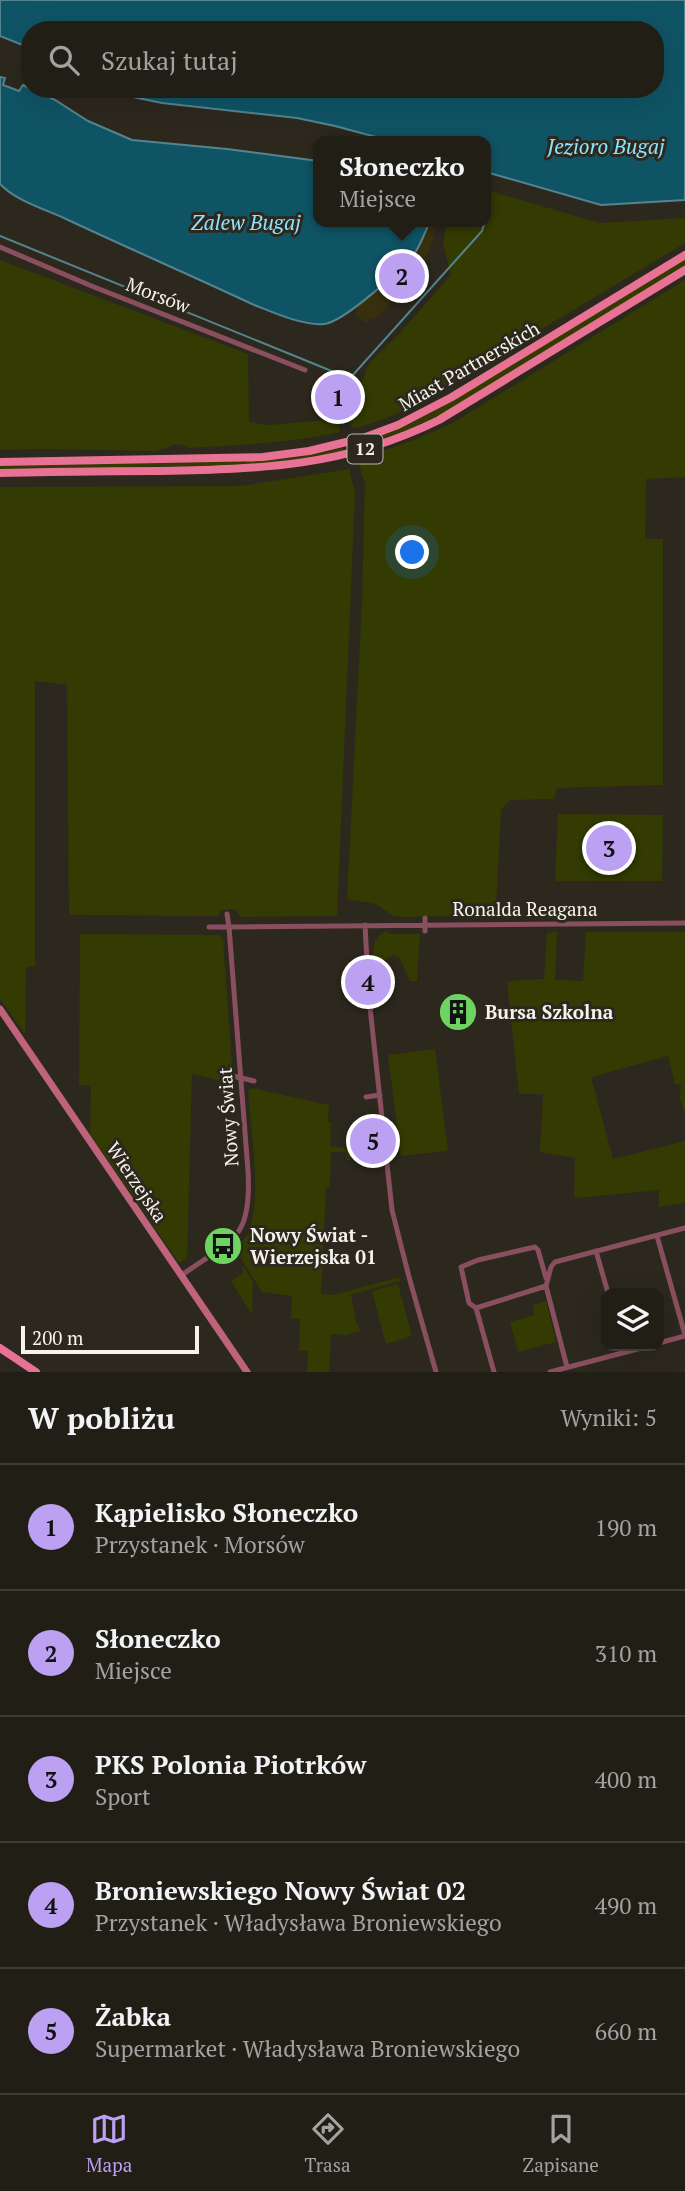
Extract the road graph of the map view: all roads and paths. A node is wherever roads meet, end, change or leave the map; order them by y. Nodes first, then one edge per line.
1 (0, 247) edge
2 (685, 255) edge
3 (685, 271) edge
4 (305, 370) dead end
5 (0, 462) edge
6 (0, 473) edge
7 (227, 914) dead end
8 (486, 916) dead end
9 (685, 923) edge
10 (365, 925) junction
11 (485, 925) junction
12 (209, 927) dead end
13 (229, 927) junction
14 (0, 1009) edge
15 (220, 1073) dead end
16 (241, 1077) junction
17 (254, 1081) dead end
18 (380, 1095) junction
19 (366, 1097) dead end
20 (685, 1228) edge
21 (657, 1236) junction
22 (596, 1251) junction
23 (554, 1263) junction
24 (542, 1264) junction
25 (182, 1275) junction
26 (546, 1284) junction
27 (607, 1288) edge
28 (476, 1308) junction
29 (685, 1336) edge
30 (664, 1342) edge
31 (0, 1348) edge
32 (618, 1351) edge
33 (572, 1368) edge
34 (36, 1372) edge
35 (247, 1372) edge
36 (436, 1372) edge
37 (494, 1372) edge
38 (550, 1372) edge

1 - 4 street, Morsów
2 - 5 main road, Miast Partnerskich / 12
3 - 6 main road, Miast Partnerskich / 12
7 - 13 street, Nowy Świat
8 - 11 street
9 - 11 street, Ronalda Reagana
10 - 11 street, Ronalda Reagana
10 - 13 street
10 - 18 street
12 - 13 street
13 - 16 street, Nowy Świat
14 - 25 street, Wierzejska
15 - 16 street
16 - 17 street
16 - 25 street, Nowy Świat
18 - 19 street
18 - 36 street
20 - 21 street
21 - 22 street
21 - 29 street
22 - 23 street
22 - 27 street
23 - 24 street
23 - 26 street
24 - 26 street
24 - 28 street
25 - 35 street, Wierzejska
26 - 28 street
26 - 33 street
28 - 37 street
29 - 30 street
31 - 34 main road
32 - 33 street
33 - 38 street

